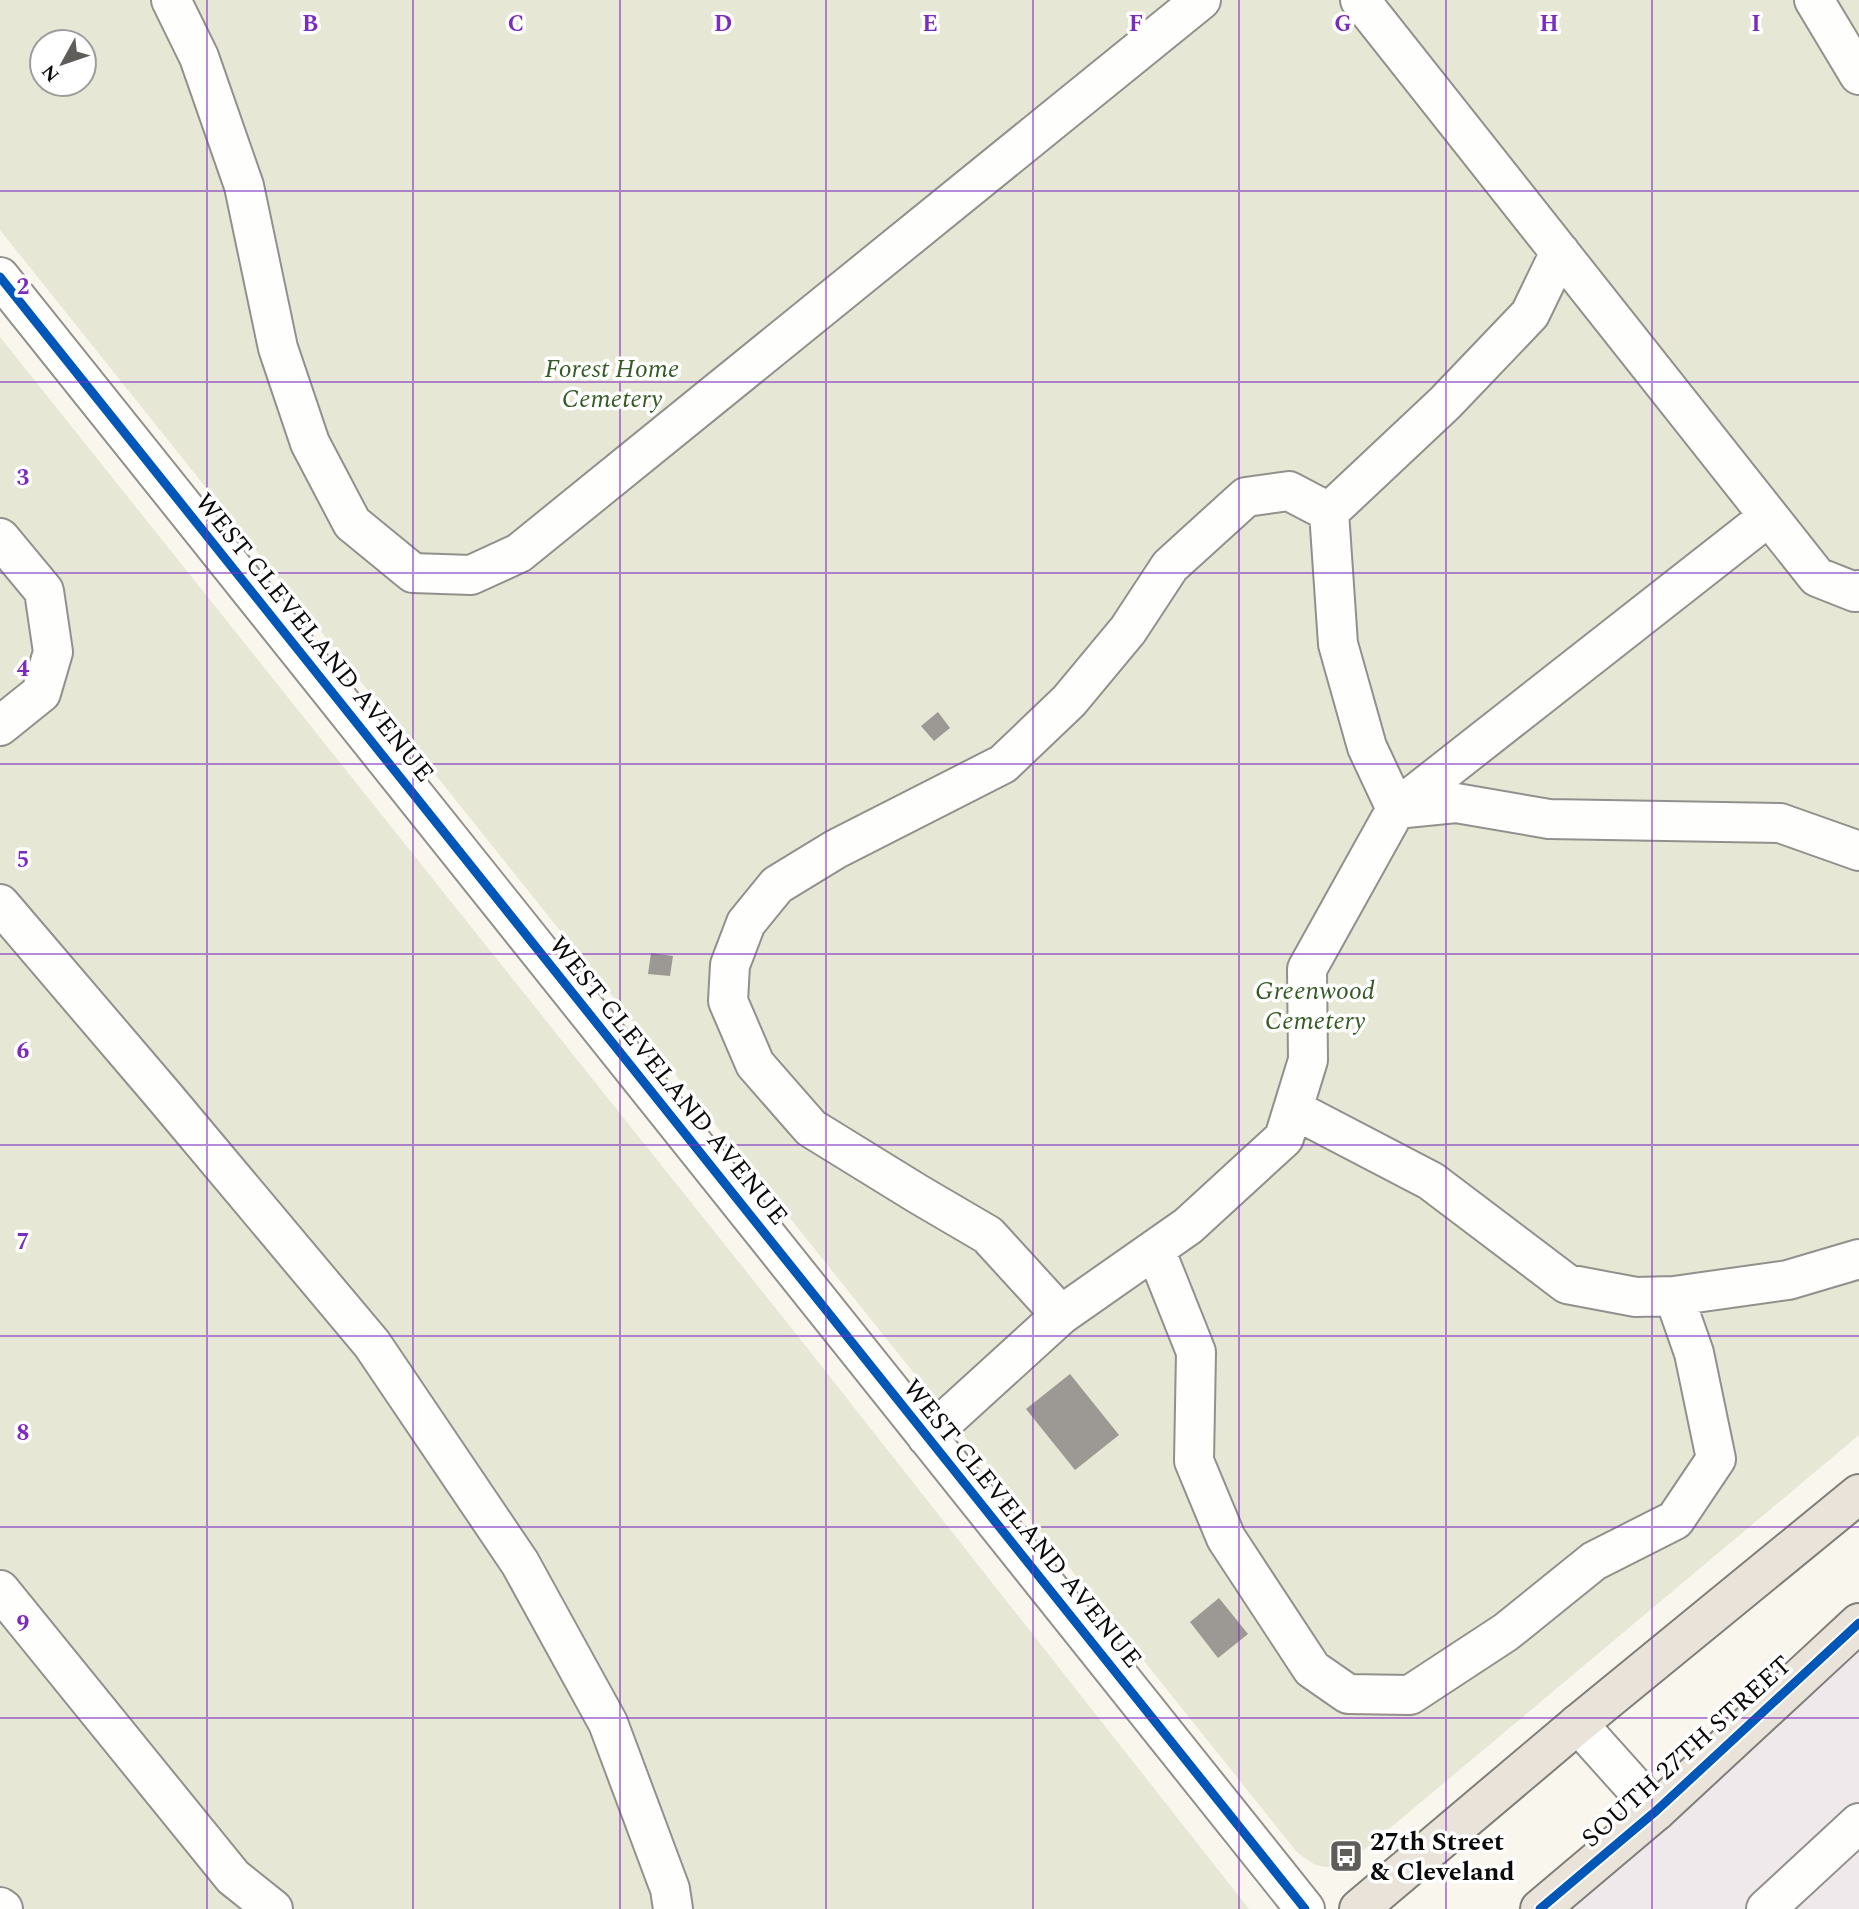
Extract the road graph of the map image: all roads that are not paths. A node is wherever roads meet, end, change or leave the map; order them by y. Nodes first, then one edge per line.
1 (171, 0) edge
2 (1201, 0) edge
3 (1360, 0) edge
4 (1814, 0) edge
5 (1859, 75) edge
6 (1560, 252) junction
7 (0, 277) edge
8 (1329, 512) junction
9 (1768, 517) junction
10 (0, 538) edge
11 (1859, 590) edge
12 (0, 726) edge
13 (1396, 809) junction
14 (1859, 851) edge
15 (0, 904) edge
16 (1293, 1109) junction
17 (1155, 1249) junction
18 (1859, 1259) edge
19 (1674, 1296) junction
20 (1062, 1315) junction
21 (927, 1437) junction
22 (1859, 1494) edge
23 (0, 1590) edge
24 (1859, 1623) edge
25 (1578, 1724) junction
26 (1656, 1811) junction
27 (1859, 1823) edge
28 (273, 1909) edge
29 (673, 1909) edge
30 (1305, 1909) edge
31 (1359, 1909) edge
32 (1540, 1909) edge
33 (1766, 1909) edge

1 - 2 street
3 - 6 street
4 - 5 street
6 - 8 street
6 - 9 street
7 - 21 street, WEST CLEVELAND AVENUE
8 - 13 street
8 - 20 street
9 - 11 street
9 - 13 street
10 - 12 street
13 - 14 street
13 - 16 street
15 - 29 street
16 - 17 street
16 - 19 street
17 - 19 street
17 - 20 street
18 - 19 street
20 - 21 street
21 - 30 street, WEST CLEVELAND AVENUE
22 - 25 main road
23 - 28 street
24 - 26 main road, SOUTH 27TH STREET
25 - 26 street
25 - 31 main road
26 - 32 main road, SOUTH 27TH STREET
27 - 33 street

